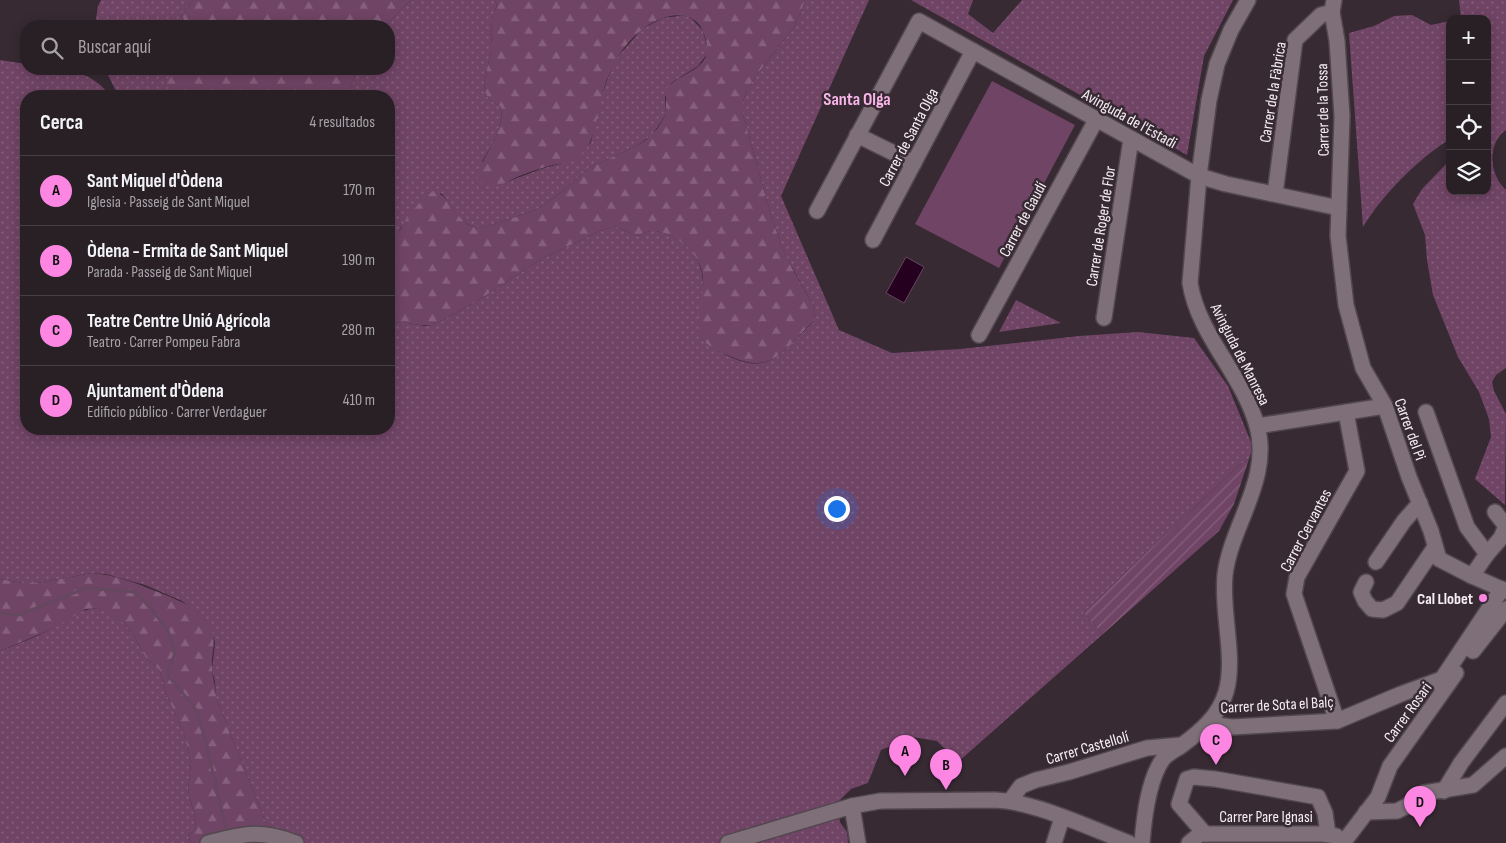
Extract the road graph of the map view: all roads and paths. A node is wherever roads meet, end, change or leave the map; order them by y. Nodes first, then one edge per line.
1 (1248, 0) edge
2 (1333, 6) edge
3 (973, 52) junction
4 (1096, 120) junction
5 (858, 135) junction
6 (1132, 139) junction
7 (914, 163) junction
8 (1199, 176) junction
9 (1275, 194) junction
10 (1339, 208) junction
11 (817, 211) dead end
12 (874, 240) dead end
13 (1104, 318) dead end
14 (979, 334) dead end
15 (1385, 406) junction
16 (1346, 412) junction
17 (1426, 412) dead end
18 (1257, 426) junction
19 (1420, 503) junction
20 (1495, 512) dead end
21 (1435, 547) junction
22 (1487, 554) junction
23 (1376, 562) dead end
24 (1472, 576) junction
25 (1366, 582) dead end
26 (1504, 590) edge
27 (1506, 609) edge
28 (1506, 703) edge
29 (1337, 721) junction
30 (1208, 724) junction
31 (1182, 745) junction
32 (1506, 756) edge
33 (1444, 791) junction
34 (1010, 801) junction
35 (852, 806) junction
36 (1366, 812) junction
37 (1062, 818) junction
38 (1205, 834) junction
39 (1328, 834) junction
40 (1345, 842) edge
41 (208, 843) edge
42 (296, 843) edge
43 (728, 843) edge
44 (858, 843) edge
45 (1054, 843) edge
46 (1129, 843) edge
47 (1142, 843) edge
48 (1189, 843) edge

1 - 8 street, Avinguda de Manresa
2 - 9 street, Carrer de la Fàbrica
2 - 10 street, Carrer de la Tossa
3 - 4 street, Avinguda de l'Estadi
3 - 5 street, Avinguda de l'Estadi
3 - 7 street, Carrer de Santa Olga
4 - 6 street, Avinguda de l'Estadi
4 - 14 street, Carrer de Gaudí
5 - 7 street
5 - 11 street
6 - 8 street, Avinguda de l'Estadi
6 - 13 street, Carrer de Roger de Flor
7 - 12 street, Carrer de Santa Olga
8 - 9 street, Avinguda de l'Estadi
8 - 18 street, Avinguda de Manresa
9 - 10 street, Avinguda de l'Estadi
10 - 15 street, Carrer del Pi
15 - 16 street
15 - 19 street, Carrer del Pi
16 - 18 street
16 - 29 street, Carrer Cervantes
17 - 22 street
18 - 30 street, Avinguda de Manresa
19 - 21 street, Carrer del Pi
19 - 23 street
20 - 22 street
21 - 24 street, Carrer del Pi
21 - 25 street
22 - 24 street
24 - 26 street, Carrer del Pi
26 - 29 street, Carrer de Sota el Balç
27 - 36 street, Carrer Rosari
28 - 33 street
29 - 30 street, Carrer de Sota el Balç
30 - 31 street, Avinguda de Manresa
31 - 34 street, Carrer Castellolí
31 - 47 street, Avinguda de Manresa
32 - 33 street
33 - 36 street
34 - 35 street
34 - 37 street
35 - 43 street
35 - 44 street
36 - 40 street, Carrer Rosari
37 - 45 street
37 - 46 street
38 - 39 street, Carrer Pare Ignasi
38 - 39 street
38 - 48 street, Carrer Pare Ignasi
39 - 40 street, Carrer Pare Ignasi
41 - 42 street

